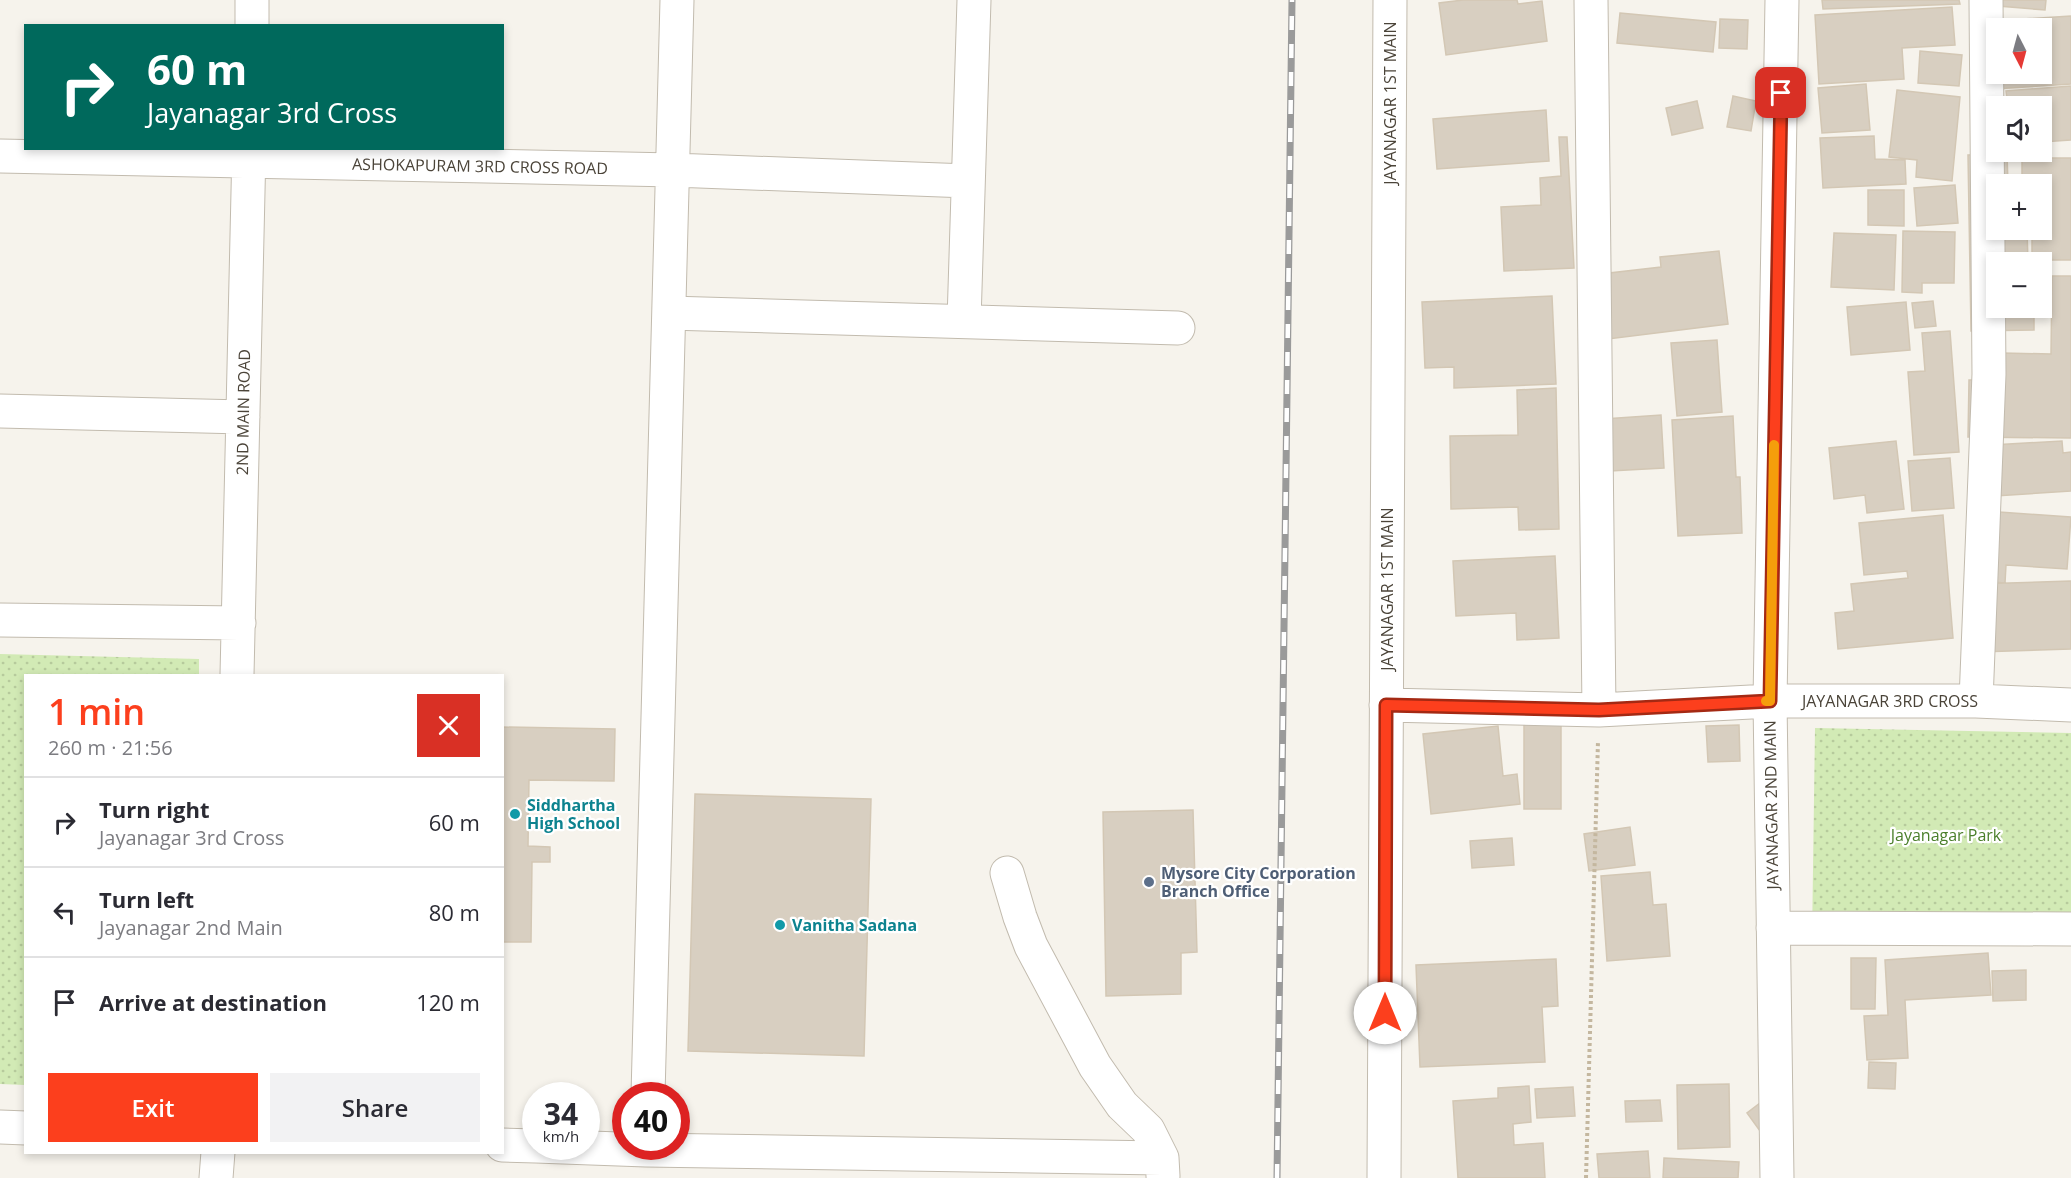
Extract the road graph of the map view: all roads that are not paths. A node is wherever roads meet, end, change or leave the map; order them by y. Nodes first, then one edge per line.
1 (252, 0) edge
2 (677, 0) edge
3 (974, 0) edge
4 (1390, 0) edge
5 (1591, 0) edge
6 (1782, 0) edge
7 (1986, 0) edge
8 (252, 24) edge
9 (249, 155) edge
10 (0, 156) edge
11 (673, 170) junction
12 (968, 181) junction
13 (669, 313) junction
14 (964, 321) junction
15 (1178, 328) dead end
16 (0, 411) edge
17 (243, 417) junction
18 (0, 620) edge
19 (238, 623) junction
20 (237, 674) edge
21 (1770, 701) junction
22 (1976, 701) junction
23 (1386, 705) junction
24 (2071, 705) edge
25 (1599, 710) junction
26 (1007, 873) dead end
27 (1773, 928) junction
28 (2071, 928) edge
29 (648, 1082) edge
30 (0, 1127) edge
31 (24, 1128) edge
32 (504, 1145) edge
33 (522, 1146) edge
34 (218, 1154) edge
35 (690, 1159) edge
36 (1162, 1168) edge
37 (216, 1178) edge
38 (1384, 1178) edge
39 (1777, 1178) edge

1 - 8 street
2 - 11 street
3 - 12 street
4 - 23 street, JAYANAGAR 1ST MAIN
5 - 25 street
6 - 21 street, JAYANAGAR 2ND MAIN
7 - 22 street
9 - 10 street, ASHOKAPURAM 3RD CROSS ROAD
9 - 11 street, ASHOKAPURAM 3RD CROSS ROAD
9 - 17 street, 2ND MAIN ROAD
11 - 12 street, ASHOKAPURAM 3RD CROSS ROAD
11 - 13 street
12 - 14 street
13 - 14 street
13 - 29 street
14 - 15 street
16 - 17 street
17 - 19 street, 2ND MAIN ROAD
18 - 19 street
19 - 20 street, 2ND MAIN ROAD
21 - 22 street, JAYANAGAR 3RD CROSS
21 - 25 street, JAYANAGAR 3RD CROSS
21 - 27 street, JAYANAGAR 2ND MAIN
22 - 24 street, JAYANAGAR 3RD CROSS
23 - 25 street, JAYANAGAR 3RD CROSS
23 - 38 street, JAYANAGAR 1ST MAIN
26 - 36 street
27 - 28 street
27 - 39 street, JAYANAGAR 2ND MAIN
30 - 31 street
32 - 33 street
34 - 37 street
35 - 36 street

